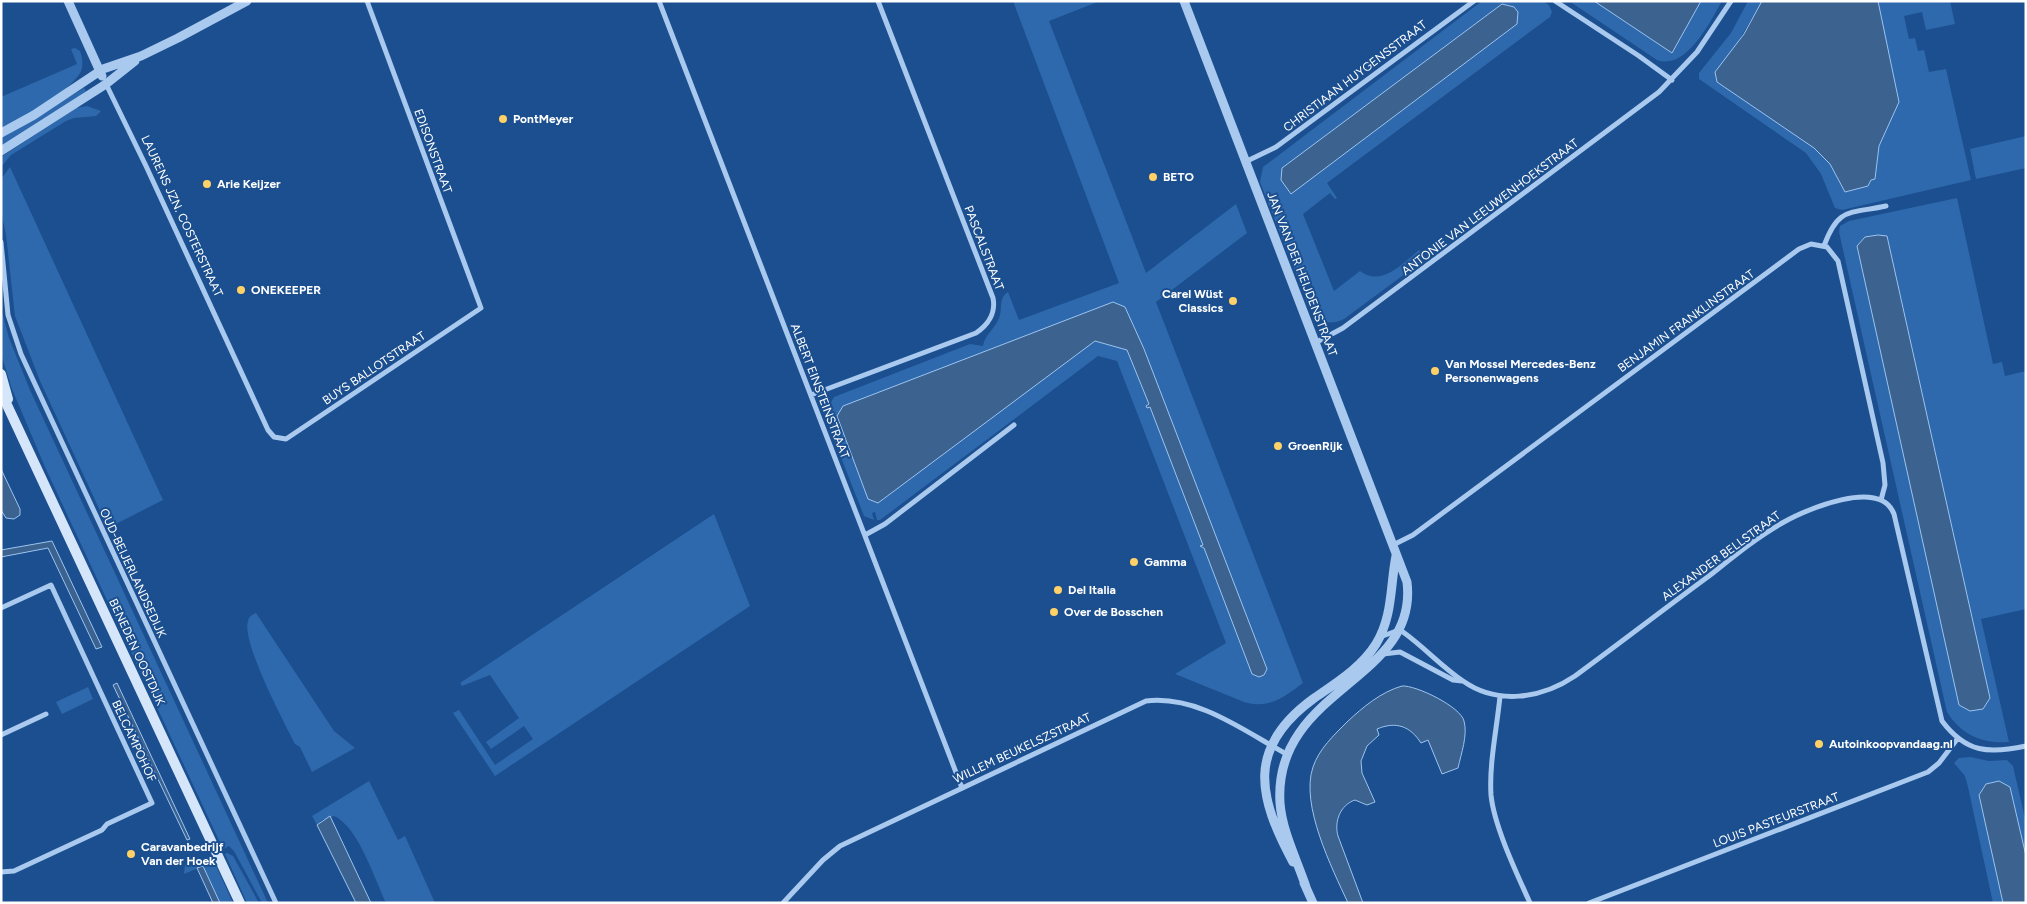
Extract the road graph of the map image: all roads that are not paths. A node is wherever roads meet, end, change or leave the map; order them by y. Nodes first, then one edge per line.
1 (68, 1) edge
2 (247, 1) edge
3 (367, 1) edge
4 (659, 1) edge
5 (878, 1) edge
6 (1184, 1) edge
7 (1474, 1) edge
8 (1555, 1) edge
9 (1731, 1) edge
10 (140, 56) junction
11 (100, 71) junction
12 (1672, 80) junction
13 (106, 84) junction
14 (1, 133) edge
15 (1, 151) edge
16 (1245, 162) junction
17 (1886, 206) dead end
18 (1, 242) edge
19 (1824, 246) junction
20 (481, 308) joint
21 (1315, 343) junction
22 (1, 374) edge
23 (1, 392) edge
24 (811, 395) junction
25 (12, 412) junction
26 (1014, 424) dead end
27 (277, 438) joint
28 (1881, 500) junction
29 (865, 535) junction
30 (1393, 545) junction
31 (1396, 556) junction
32 (1, 608) edge
33 (1399, 630) junction
34 (1379, 637) junction
35 (1383, 654) junction
36 (1462, 681) junction
37 (1500, 696) junction
38 (46, 714) dead end
39 (1, 735) edge
40 (1958, 738) junction
41 (1272, 746) junction
42 (2026, 746) edge
43 (1288, 755) junction
44 (962, 788) junction
45 (1, 872) edge
46 (1306, 887) junction
47 (240, 903) edge
48 (276, 903) edge
49 (783, 903) edge
50 (1313, 903) edge
51 (1530, 903) edge
52 (1589, 903) edge

1 - 11 street, LAURENS JZN. COSTERSTRAAT
2 - 10 street
3 - 20 street, EDISONSTRAAT
4 - 24 street, ALBERT EINSTEINSTRAAT
5 - 24 street, PASCALSTRAAT
6 - 16 street, JAN VAN DER HEIJDENSTRAAT
7 - 16 street, CHRISTIAAN HUYGENSSTRAAT
8 - 12 street
9 - 12 street, ANTONIE VAN LEEUWENHOEKSTRAAT
10 - 11 street
10 - 13 street
11 - 13 street, LAURENS JZN. COSTERSTRAAT
11 - 14 street
12 - 21 street, ANTONIE VAN LEEUWENHOEKSTRAAT
13 - 15 street
13 - 27 street, LAURENS JZN. COSTERSTRAAT
16 - 21 street, JAN VAN DER HEIJDENSTRAAT
17 - 19 street
18 - 48 street, OUD-BEIJERLANDSEDIJK
19 - 28 street
19 - 30 street, BENJAMIN FRANKLINSTRAAT
20 - 27 street, BUYS BALLOTSTRAAT
21 - 30 street, JAN VAN DER HEIJDENSTRAAT
22 - 25 main road, BENEDEN OOSTDIJK
23 - 25 main road, BENEDEN OOSTDIJK
24 - 29 street, ALBERT EINSTEINSTRAAT
25 - 47 main road, BENEDEN OOSTDIJK
26 - 29 street
28 - 37 street, ALEXANDER BELLSTRAAT
28 - 40 street
29 - 44 street, ALBERT EINSTEINSTRAAT
30 - 31 street, JAN VAN DER HEIJDENSTRAAT
31 - 33 street, JAN VAN DER HEIJDENSTRAAT
31 - 34 street, JAN VAN DER HEIJDENSTRAAT
32 - 45 street, BELCAMPOHOF
33 - 34 street
33 - 35 street, JAN VAN DER HEIJDENSTRAAT
33 - 36 street, ALEXANDER BELLSTRAAT
34 - 41 street, JAN VAN DER HEIJDENSTRAAT
35 - 36 street, ALEXANDER BELLSTRAAT
35 - 43 street, JAN VAN DER HEIJDENSTRAAT
36 - 37 street, ALEXANDER BELLSTRAAT
37 - 51 street
38 - 39 street
40 - 42 street
40 - 52 street, LOUIS PASTEURSTRAAT
41 - 43 street, WILLEM BEUKELSZSTRAAT
41 - 44 street, WILLEM BEUKELSZSTRAAT
41 - 46 street, JAN VAN DER HEIJDENSTRAAT
43 - 46 street, JAN VAN DER HEIJDENSTRAAT
44 - 49 street, WILLEM BEUKELSZSTRAAT
46 - 50 street, JAN VAN DER HEIJDENSTRAAT

